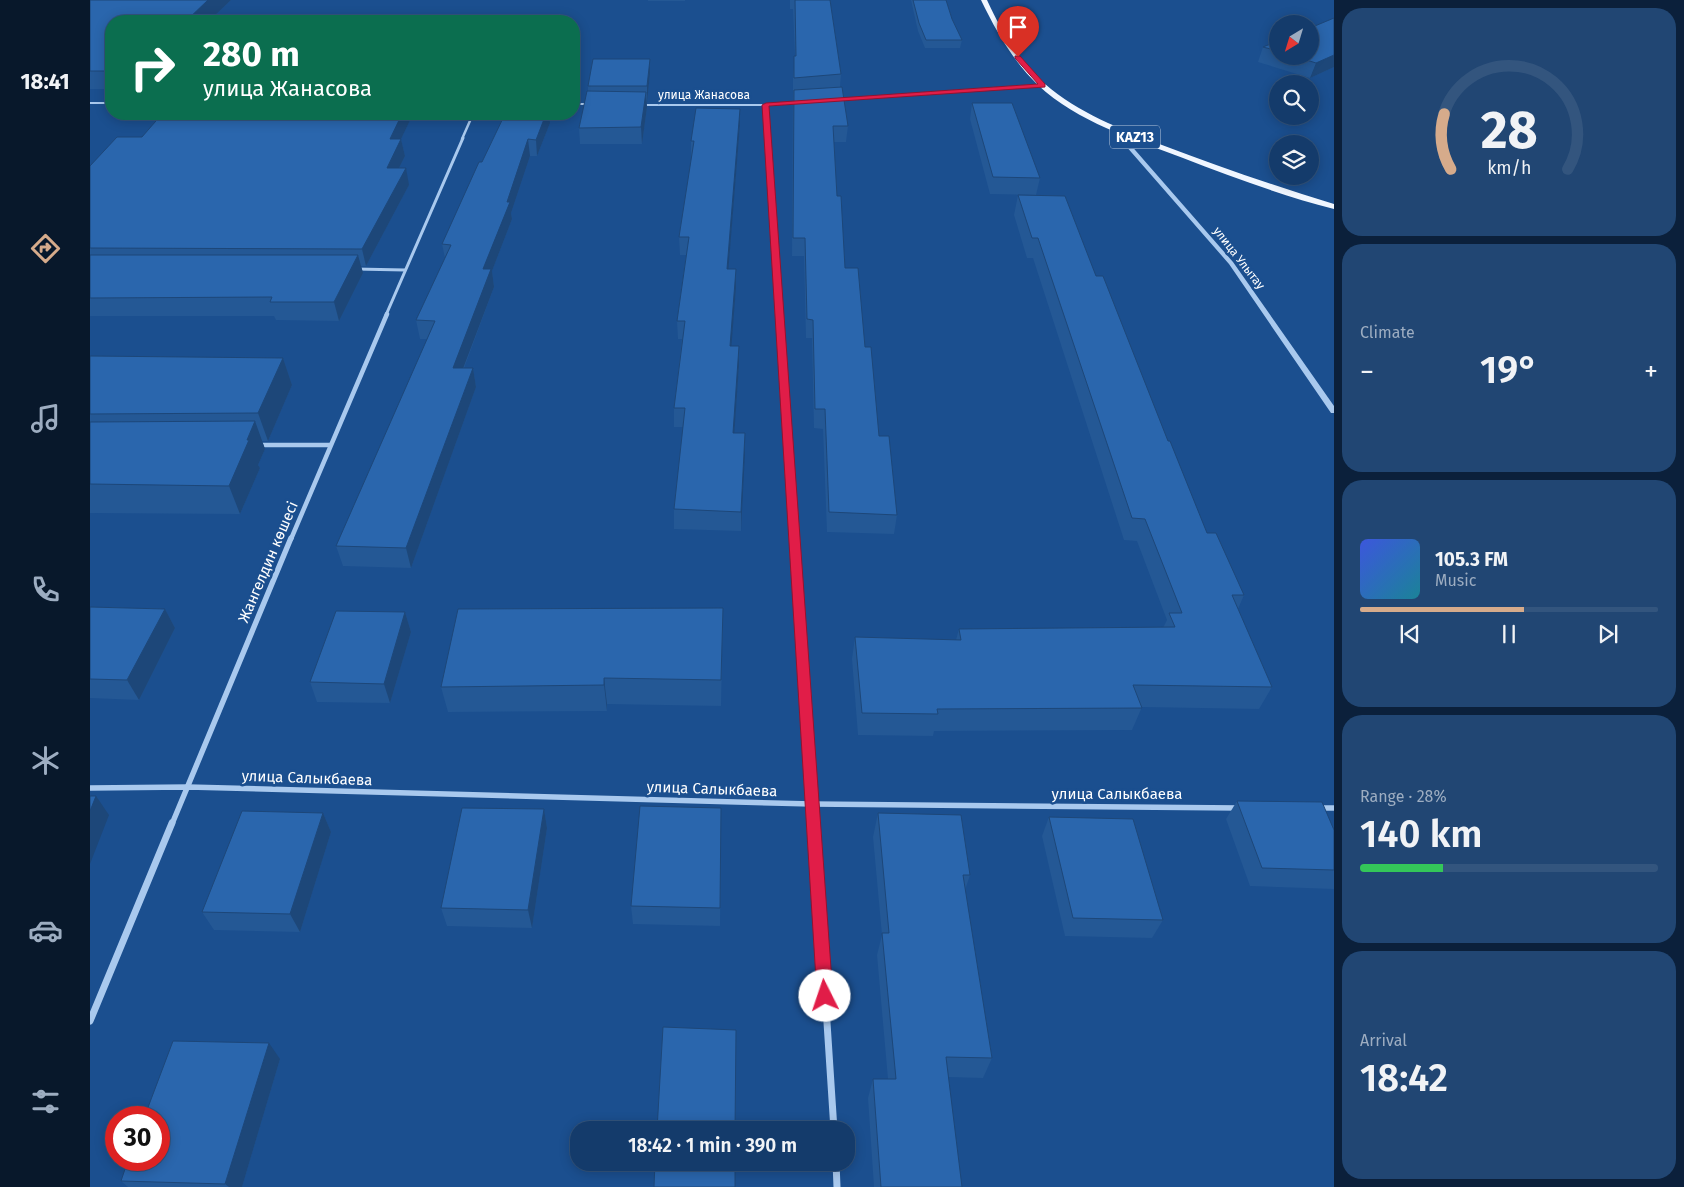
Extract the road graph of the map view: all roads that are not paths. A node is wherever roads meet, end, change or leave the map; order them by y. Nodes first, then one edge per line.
1 (984, 0) edge
2 (1043, 85) junction
3 (824, 101) edge
4 (805, 102) edge
5 (90, 103) edge
6 (105, 103) edge
7 (580, 104) edge
8 (602, 104) edge
9 (631, 104) edge
10 (766, 105) junction
11 (470, 120) edge
12 (1113, 128) junction
13 (1334, 207) edge
14 (348, 269) edge
15 (405, 270) junction
16 (1334, 412) edge
17 (253, 445) edge
18 (330, 445) junction
19 (188, 787) junction
20 (90, 788) edge
21 (812, 804) junction
22 (1245, 808) edge
23 (1314, 808) edge
24 (1334, 808) edge
25 (90, 1021) edge
26 (833, 1121) edge
27 (836, 1171) edge
28 (837, 1187) edge

1 - 2 main road, KAZ13
2 - 3 street
2 - 12 main road, KAZ13
4 - 10 street, улица Жанасова
5 - 6 street
7 - 8 street
9 - 10 street, улица Жанасова
10 - 21 street
11 - 15 street, Жангелдин көшесі
12 - 13 main road, KAZ13
12 - 16 street, улица Улытау
14 - 15 street
15 - 18 street, Жангелдин көшесі
17 - 18 street
18 - 19 street, Жангелдин көшесі
19 - 20 street, улица Салыкбаева
19 - 21 street, улица Салыкбаева
19 - 25 street, Жангелдин көшесі
21 - 22 street, улица Салыкбаева
21 - 26 street
23 - 24 street
27 - 28 street

